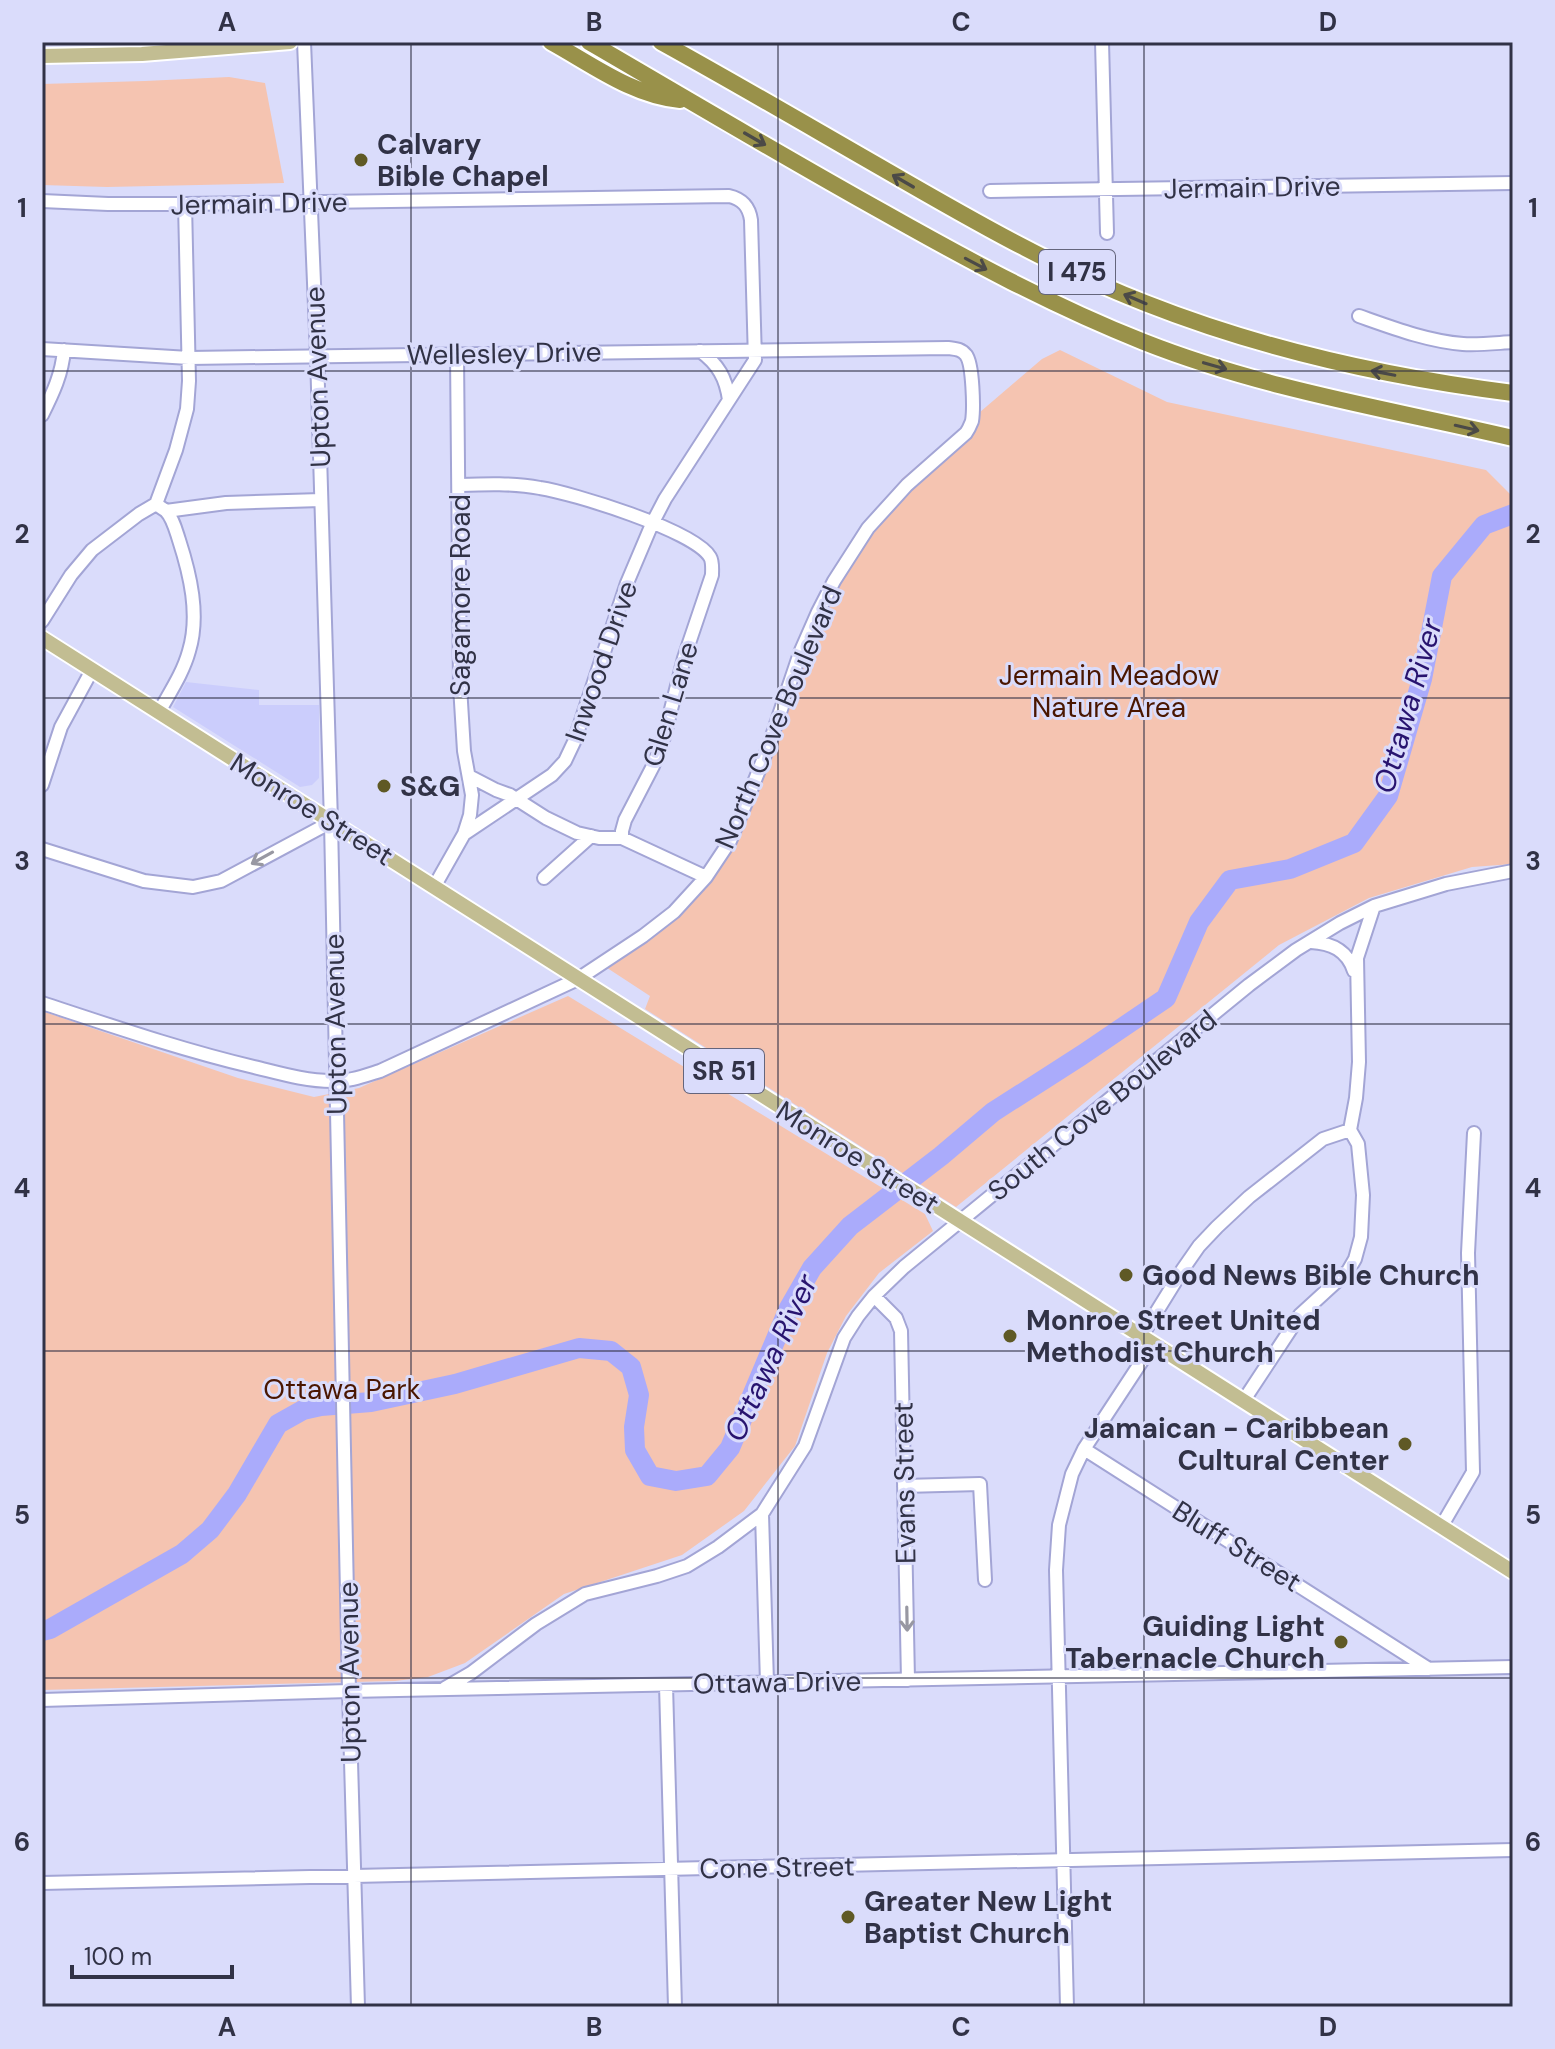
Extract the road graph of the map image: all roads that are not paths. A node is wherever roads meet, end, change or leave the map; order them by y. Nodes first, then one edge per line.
1 (219, 42) edge
2 (290, 42) edge
3 (304, 42) edge
4 (551, 42) edge
5 (589, 42) edge
6 (661, 42) edge
7 (1102, 42) edge
8 (204, 50) junction
9 (42, 56) edge
10 (688, 100) junction
11 (1513, 183) edge
12 (1106, 189) junction
13 (990, 191) dead end
14 (42, 201) edge
15 (311, 201) junction
16 (185, 204) junction
17 (751, 220) joint
18 (1107, 233) dead end
19 (1359, 316) dead end
20 (1513, 342) edge
21 (42, 349) edge
22 (64, 350) junction
23 (755, 350) junction
24 (700, 351) junction
25 (457, 353) junction
26 (965, 354) joint
27 (317, 355) junction
28 (189, 358) junction
29 (1513, 390) edge
30 (729, 400) junction
31 (42, 415) edge
32 (1513, 438) edge
33 (459, 485) junction
34 (321, 500) junction
35 (161, 507) junction
36 (652, 524) junction
37 (42, 621) edge
38 (42, 638) edge
39 (92, 670) junction
40 (159, 712) junction
41 (469, 776) junction
42 (42, 785) edge
43 (517, 799) junction
44 (331, 822) junction
45 (464, 834) junction
46 (591, 836) junction
47 (622, 838) junction
48 (42, 849) edge
49 (1513, 871) edge
50 (706, 877) junction
51 (544, 878) dead end
52 (434, 887) junction
53 (1374, 906) junction
54 (1311, 942) junction
55 (1356, 977) junction
56 (578, 979) junction
57 (42, 1003) edge
58 (335, 1081) junction
59 (1350, 1130) junction
60 (1474, 1133) dead end
61 (953, 1217) junction
62 (874, 1296) junction
63 (1147, 1341) junction
64 (1244, 1400) junction
65 (1084, 1449) junction
66 (904, 1486) junction
67 (762, 1514) junction
68 (1441, 1527) junction
69 (1513, 1572) edge
70 (985, 1580) dead end
71 (1513, 1667) edge
72 (1429, 1669) junction
73 (1059, 1677) junction
74 (908, 1680) junction
75 (767, 1683) junction
76 (666, 1685) junction
77 (442, 1689) junction
78 (349, 1691) junction
79 (42, 1700) edge
80 (1513, 1850) edge
81 (1064, 1860) junction
82 (672, 1869) junction
83 (355, 1876) junction
84 (42, 1883) edge
85 (358, 2007) edge
86 (675, 2007) edge
87 (1067, 2007) edge

1 - 8 main road
2 - 8 main road
3 - 15 street, Upton Avenue
4 - 10 highway
5 - 10 highway, I 475
29 -> 6 highway, I 475
7 - 12 street
8 - 9 main road
10 -> 32 highway, I 475
11 - 12 street, Jermain Drive
12 - 13 street, Jermain Drive
12 - 18 street
14 - 16 street, Jermain Drive
15 - 16 street, Jermain Drive
15 - 17 street, Jermain Drive
15 - 27 street, Upton Avenue
16 - 28 street
17 - 23 street, Inwood Drive
19 - 20 street
21 - 22 street, Wellesley Drive
22 - 28 street, Wellesley Drive
22 - 31 street
23 - 24 street, Wellesley Drive
23 - 26 street, Wellesley Drive
23 - 30 street, Inwood Drive
24 - 25 street, Wellesley Drive
24 - 30 street
25 - 27 street, Wellesley Drive
25 - 33 street, Sagamore Road
26 - 50 street, North Cove Boulevard
27 - 28 street, Wellesley Drive
27 - 34 street, Upton Avenue
28 - 35 street
30 - 36 street, Inwood Drive
33 - 36 street
33 - 41 street, Sagamore Road
34 - 35 street
34 - 44 street, Upton Avenue
35 - 37 street
35 - 40 street
36 - 43 street, Inwood Drive
36 - 47 street, Glen Lane
38 - 39 main road, Monroe Street / SR 51
39 - 40 main road, Monroe Street / SR 51
39 - 42 street
40 - 44 main road, Monroe Street / SR 51
41 - 43 street
41 - 45 street, Sagamore Road
43 - 45 street, Inwood Drive
43 - 46 street
44 -> 48 street
44 - 52 main road, Monroe Street / SR 51
44 - 58 street, Upton Avenue
45 - 52 street, Inwood Drive
46 - 47 street
46 - 51 street
47 - 50 street
49 - 53 street, South Cove Boulevard
50 - 56 street, North Cove Boulevard
52 - 56 main road, Monroe Street / SR 51
53 - 54 street, South Cove Boulevard
53 - 55 street
54 - 55 street
54 - 61 street, South Cove Boulevard
55 - 59 street
56 - 58 street, North Cove Boulevard
56 - 61 main road, Monroe Street / SR 51
57 - 58 street, North Cove Boulevard
58 - 78 street, Upton Avenue
59 - 63 street
59 - 64 street
60 - 68 street
61 - 62 street, South Cove Boulevard
61 - 63 main road, Monroe Street / SR 51
62 - 66 street, Evans Street
62 - 67 street, South Cove Boulevard
63 - 64 main road, Monroe Street / SR 51
63 - 65 street
64 - 68 main road, Monroe Street / SR 51
65 - 72 street, Bluff Street
65 - 73 street
66 - 70 street
66 -> 74 street, Evans Street
67 - 75 street
67 - 77 street, South Cove Boulevard
68 - 69 main road, Monroe Street / SR 51
71 - 72 street, Ottawa Drive
72 - 73 street, Ottawa Drive
73 - 74 street, Ottawa Drive
73 - 81 street
74 - 75 street, Ottawa Drive
75 - 76 street, Ottawa Drive
76 - 77 street, Ottawa Drive
76 - 82 street
77 - 78 street, Ottawa Drive
78 - 79 street, Ottawa Drive
78 - 83 street, Upton Avenue
80 - 81 street, Cone Street
81 - 82 street, Cone Street
81 - 87 street
82 - 83 street, Cone Street
82 - 86 street
83 - 84 street, Cone Street
83 - 85 street, Upton Avenue

